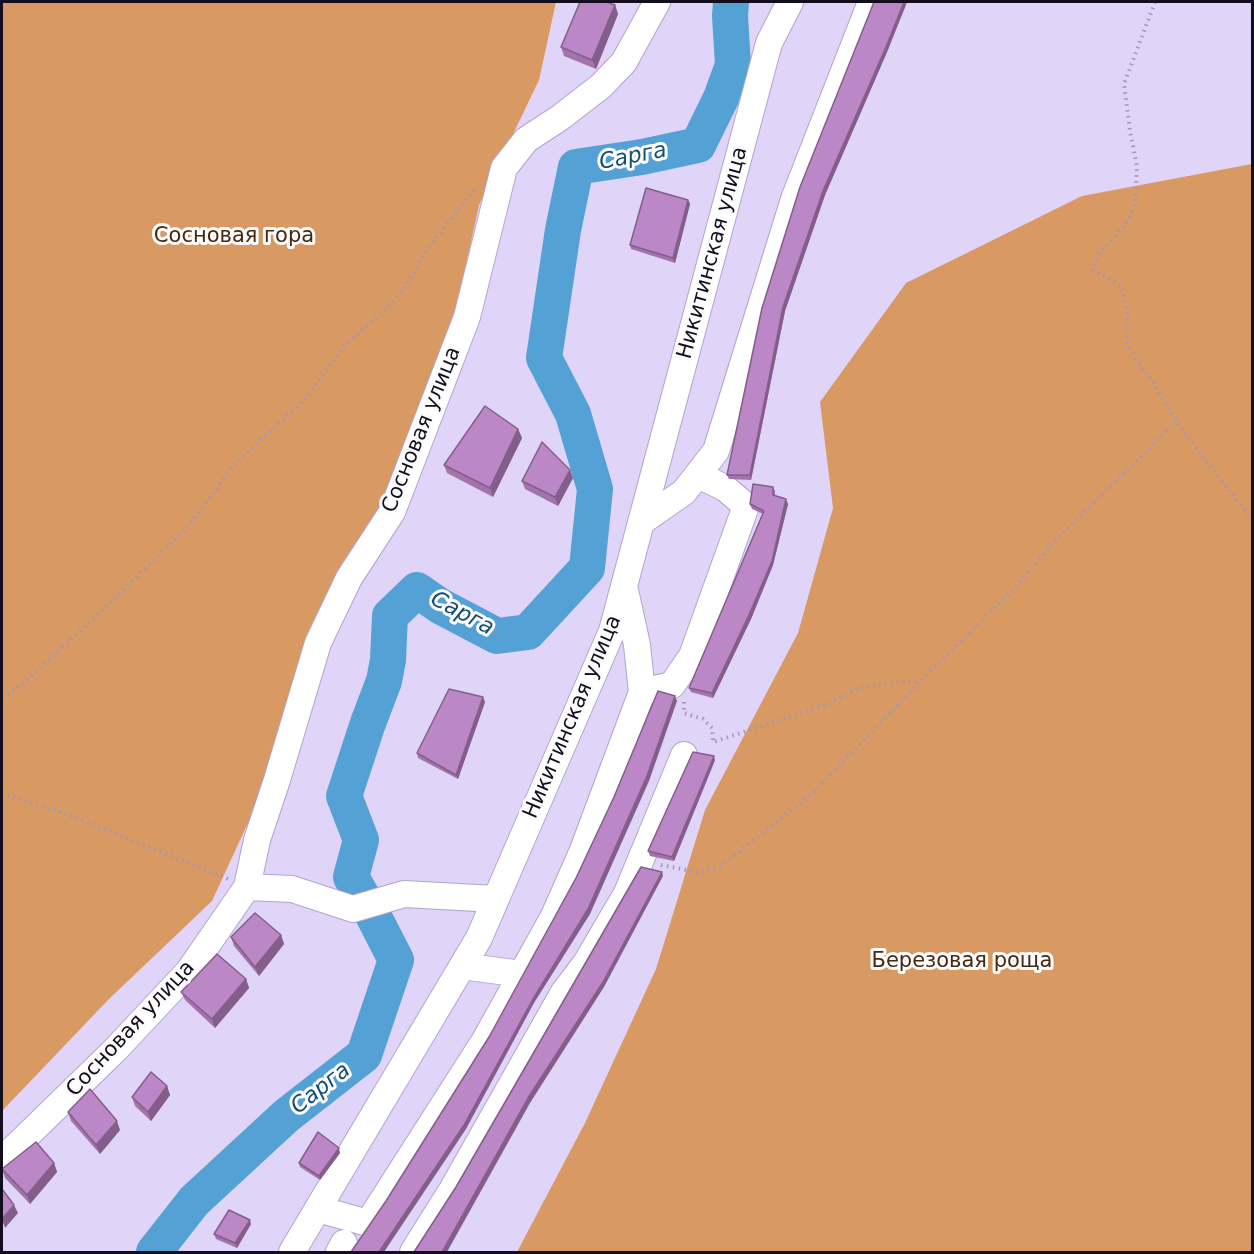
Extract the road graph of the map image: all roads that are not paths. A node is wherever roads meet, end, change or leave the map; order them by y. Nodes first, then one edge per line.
1 (657, 2) edge
2 (790, 2) edge
3 (871, 2) edge
4 (698, 474) junction
5 (641, 522) junction
6 (624, 587) junction
7 (642, 692) junction
8 (684, 755) dead end
9 (247, 887) junction
10 (496, 899) junction
11 (462, 966) junction
12 (521, 974) junction
13 (2, 1160) edge
14 (318, 1209) junction
15 (292, 1252) edge
16 (413, 1252) edge

1 - 9 street, Сосновая улица
2 - 5 street, Никитинская улица
3 - 4 street
4 - 5 street
4 - 7 street
5 - 6 street, Никитинская улица
6 - 7 street
6 - 10 street, Никитинская улица
7 - 12 street
8 - 16 street
9 - 10 street
9 - 13 street, Сосновая улица
10 - 11 street, Никитинская улица
11 - 12 street
11 - 14 street, Никитинская улица
12 - 14 street
14 - 15 street, Никитинская улица

